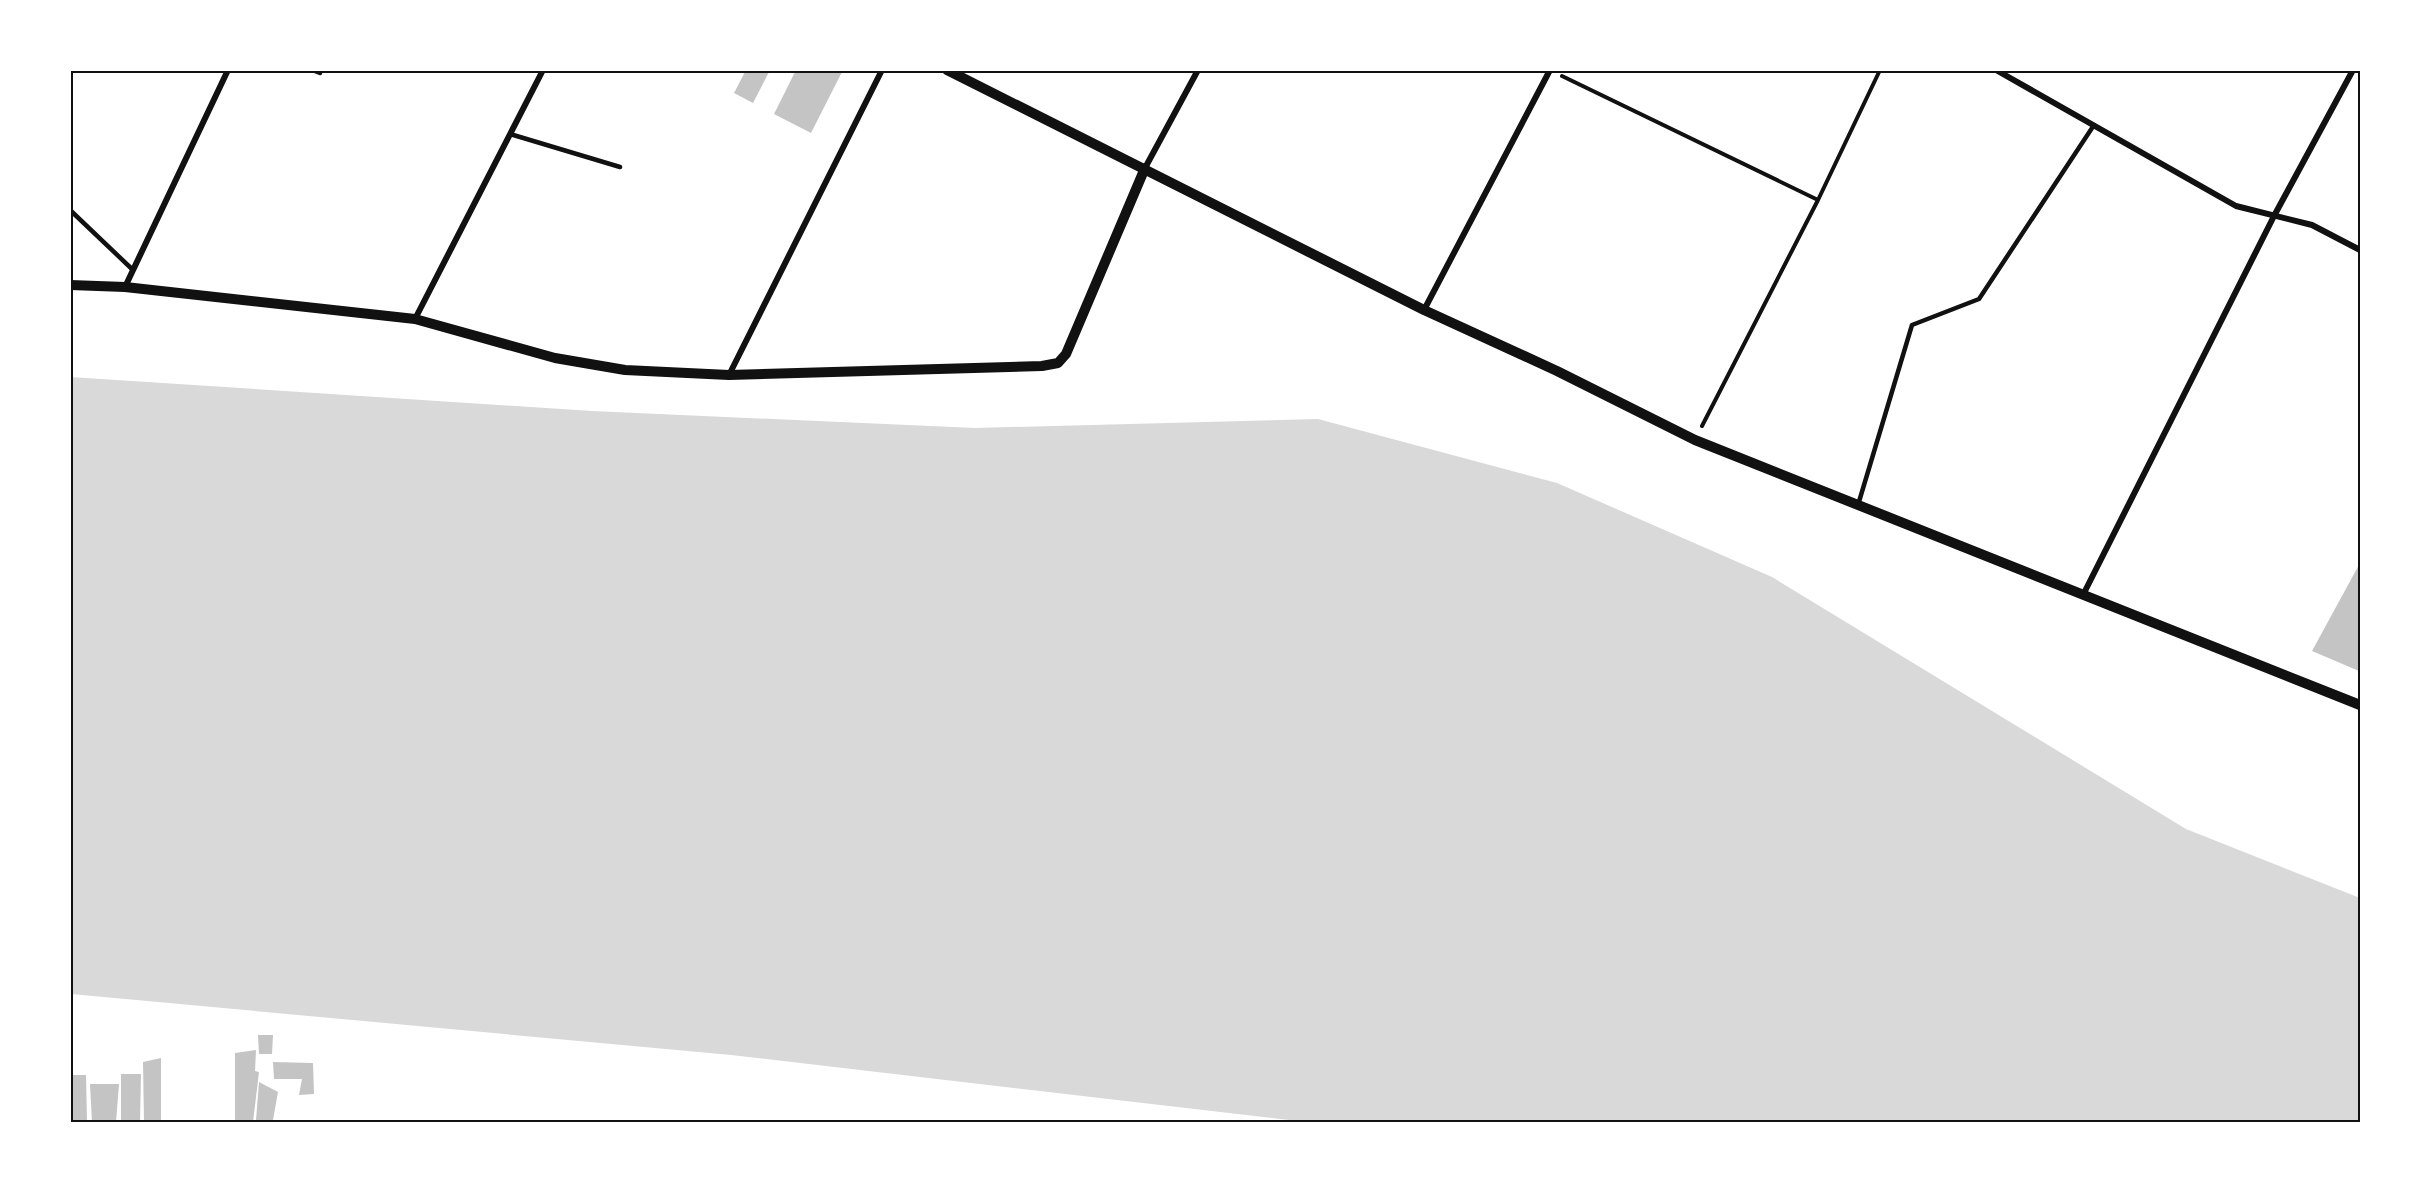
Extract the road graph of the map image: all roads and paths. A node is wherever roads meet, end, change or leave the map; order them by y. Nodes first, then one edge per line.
1 (228, 70) edge
2 (312, 70) edge
3 (543, 70) edge
4 (882, 70) edge
5 (947, 70) edge
6 (1198, 70) edge
7 (1550, 70) edge
8 (1880, 70) edge
9 (1996, 70) edge
10 (2352, 70) edge
11 (320, 73) dead end
12 (1561, 76) dead end
13 (2094, 125) junction
14 (510, 134) junction
15 (620, 168) dead end
16 (1145, 168) junction
17 (1818, 200) junction
18 (70, 210) edge
19 (2274, 216) junction
20 (2361, 250) edge
21 (133, 270) junction
22 (70, 285) edge
23 (125, 287) junction
24 (1424, 310) junction
25 (415, 320) junction
26 (729, 375) junction
27 (1695, 440) junction
28 (1858, 505) junction
29 (2083, 595) junction
30 (2361, 705) edge

1 - 21 street
2 - 11 lane
3 - 14 street
4 - 26 street
5 - 16 street
6 - 16 street
7 - 24 street
8 - 17 path
9 - 13 street
10 - 19 street
12 - 17 path
13 - 19 street
13 - 28 lane
14 - 15 lane
14 - 25 street
16 - 24 street
16 - 26 street
17 - 27 path
18 - 21 lane
19 - 20 street
19 - 29 street
21 - 23 street
22 - 23 street
23 - 25 street
24 - 27 street
25 - 26 street
27 - 28 street
28 - 29 street
29 - 30 street

